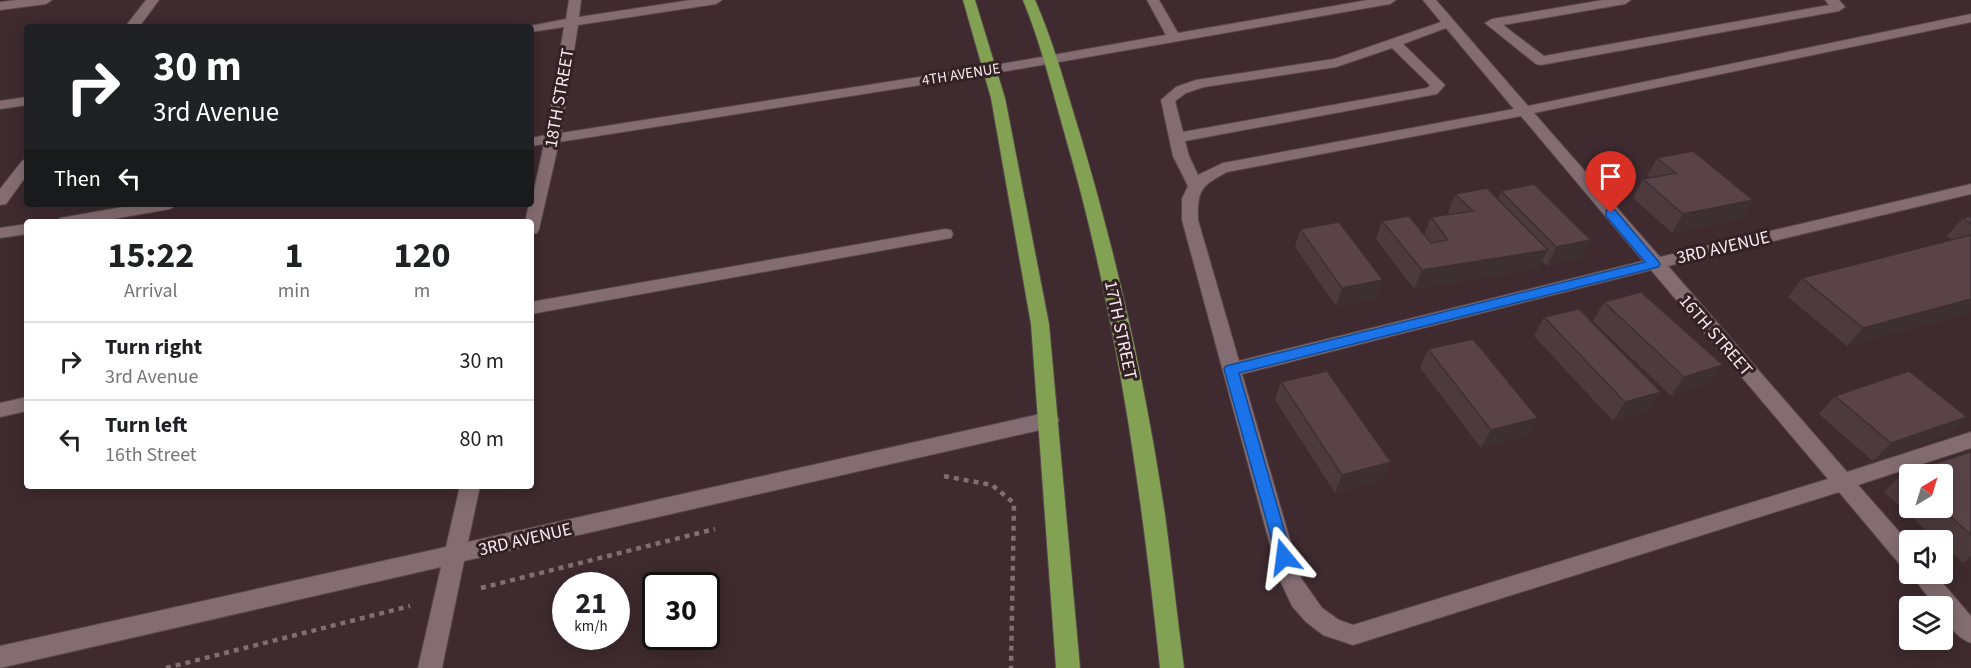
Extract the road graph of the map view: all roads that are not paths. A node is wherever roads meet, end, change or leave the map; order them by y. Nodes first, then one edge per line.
1 (46, 0) edge
2 (153, 0) edge
3 (575, 0) edge
4 (716, 0) edge
5 (969, 0) edge
6 (1029, 0) edge
7 (1153, 0) edge
8 (1390, 0) edge
9 (1429, 0) edge
10 (1624, 0) edge
11 (1831, 0) edge
12 (0, 6) edge
13 (1971, 18) edge
14 (572, 22) junction
15 (1449, 23) junction
16 (134, 24) edge
17 (534, 28) edge
18 (1174, 37) junction
19 (1394, 42) junction
20 (1049, 59) junction
21 (990, 70) junction
22 (24, 101) edge
23 (0, 105) edge
24 (1524, 111) junction
25 (553, 138) junction
26 (1177, 138) junction
27 (534, 141) edge
28 (24, 168) edge
29 (1195, 185) junction
30 (1971, 189) edge
31 (0, 200) edge
32 (154, 207) edge
33 (84, 219) edge
34 (534, 219) edge
35 (24, 229) edge
36 (0, 233) edge
37 (945, 234) dead end
38 (1654, 264) junction
39 (534, 307) edge
40 (1231, 369) junction
41 (24, 405) edge
42 (0, 410) edge
43 (1049, 420) junction
44 (1971, 440) edge
45 (1844, 482) junction
46 (469, 489) edge
47 (1899, 547) edge
48 (453, 555) junction
49 (1930, 584) edge
50 (1971, 633) edge
51 (0, 657) edge
52 (430, 668) edge
53 (1068, 668) edge
54 (1172, 668) edge

1 - 12 street
2 - 16 street
3 - 14 street, 18TH STREET
4 - 14 street
5 - 21 main road
6 - 20 main road, 17TH STREET
7 - 18 street
8 - 18 street, 4TH AVENUE
9 - 15 street, 16TH STREET
10 - 11 street
13 - 24 street
14 - 17 street
14 - 25 street, 18TH STREET
15 - 19 street
15 - 24 street, 16TH STREET
18 - 20 street, 4TH AVENUE
19 - 26 street
19 - 26 street
20 - 21 street, 4TH AVENUE
20 - 54 main road, 17TH STREET
21 - 25 street, 4TH AVENUE
21 - 43 main road
22 - 23 street
24 - 29 street
24 - 38 street, 16TH STREET
25 - 27 street, 4TH AVENUE
25 - 34 street, 18TH STREET
26 - 29 street
28 - 31 street
29 - 40 street
30 - 38 street, 3RD AVENUE
32 - 33 street
35 - 36 street
37 - 39 street
38 - 40 street, 3RD AVENUE
38 - 45 street, 16TH STREET
40 - 45 street
41 - 42 street
43 - 48 street, 3RD AVENUE
43 - 53 main road
44 - 45 street
45 - 47 street, 16TH STREET
46 - 48 street
48 - 51 street, 3RD AVENUE
48 - 52 street
49 - 50 street

